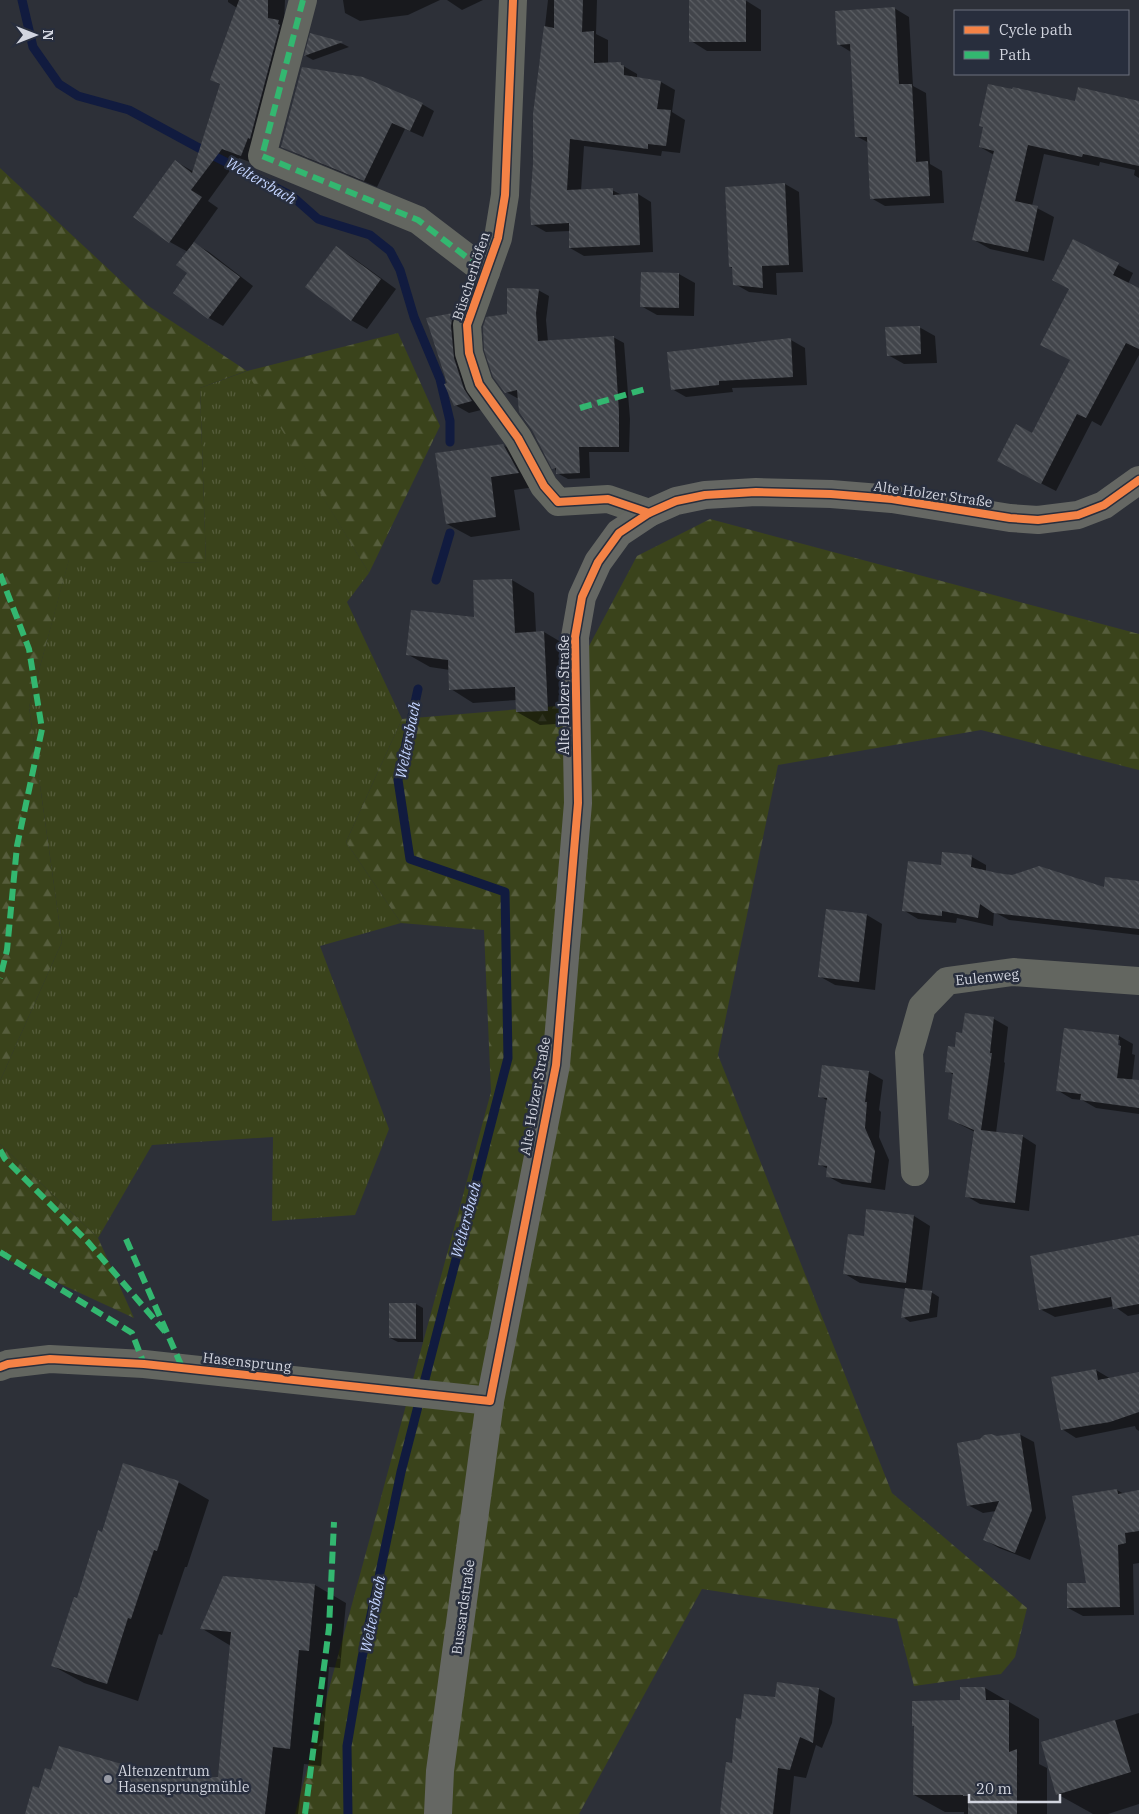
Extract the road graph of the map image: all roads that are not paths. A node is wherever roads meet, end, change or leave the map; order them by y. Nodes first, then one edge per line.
1 (303, 0) edge
2 (512, 0) edge
3 (486, 272) junction
4 (1139, 480) edge
5 (648, 512) junction
6 (1139, 981) edge
7 (916, 1172) dead end
8 (0, 1367) edge
9 (490, 1401) junction
10 (438, 1814) edge

1 - 3 street, Büscherhöfen
2 - 3 street, Büscherhöfen
3 - 5 street, Büscherhöfen
4 - 5 street, Alte Holzer Straße
5 - 9 street, Alte Holzer Straße
6 - 7 street, Eulenweg
8 - 9 street, Hasensprung
9 - 10 street, Bussardstraße

